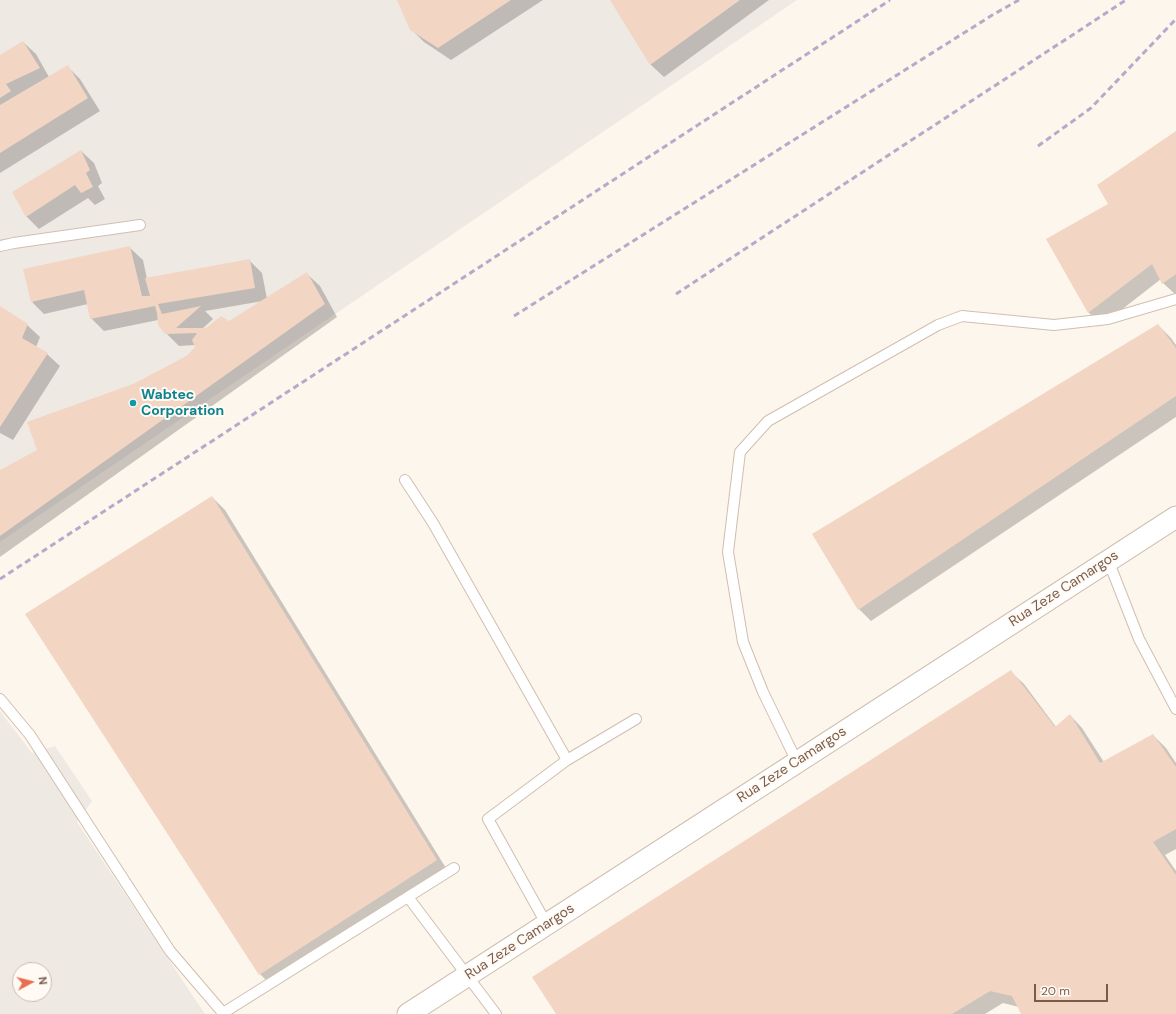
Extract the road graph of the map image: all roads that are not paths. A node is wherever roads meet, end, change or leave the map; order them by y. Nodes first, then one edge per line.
1 (140, 225) dead end
2 (0, 246) edge
3 (1176, 299) edge
4 (405, 480) dead end
5 (1176, 517) edge
6 (1108, 560) junction
7 (0, 699) edge
8 (1176, 709) edge
9 (636, 719) dead end
10 (567, 760) junction
11 (797, 762) junction
12 (454, 868) dead end
13 (408, 897) junction
14 (546, 925) junction
15 (467, 976) junction
16 (408, 1014) edge
17 (496, 1014) edge

1 - 2 lane
3 - 11 lane
4 - 10 lane
5 - 6 street, Rua Zeze Camargos
6 - 8 lane
6 - 11 street, Rua Zeze Camargos
7 - 13 lane
9 - 10 lane
10 - 14 lane
11 - 14 street, Rua Zeze Camargos
12 - 13 lane
13 - 15 lane
14 - 15 street, Rua Zeze Camargos
15 - 16 street, Rua Zeze Camargos
15 - 17 lane

